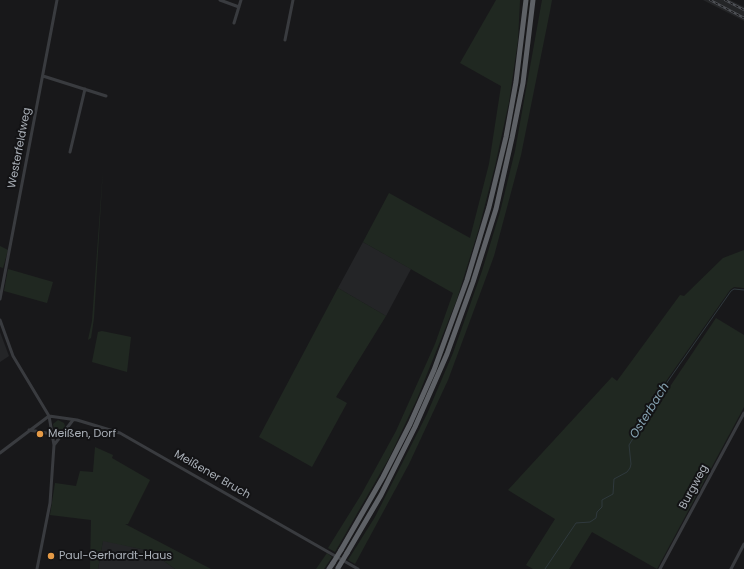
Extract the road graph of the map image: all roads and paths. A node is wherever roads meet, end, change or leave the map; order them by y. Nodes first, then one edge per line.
1 (57, 0) edge
2 (220, 0) edge
3 (241, 0) edge
4 (293, 0) edge
5 (526, 0) edge
6 (533, 0) edge
7 (239, 7) junction
8 (234, 23) dead end
9 (285, 40) dead end
10 (43, 76) junction
11 (85, 89) junction
12 (106, 96) dead end
13 (70, 152) dead end
14 (0, 299) edge
15 (0, 320) edge
16 (744, 413) edge
17 (49, 416) junction
18 (73, 420) junction
19 (29, 430) junction
20 (52, 434) junction
21 (54, 445) junction
22 (0, 452) edge
23 (744, 544) edge
24 (338, 568) edge
25 (37, 569) edge
26 (329, 569) edge
27 (358, 569) edge
28 (660, 569) edge
29 (731, 569) edge

1 - 10 street, Westerfeldweg
2 - 7 street
3 - 7 street
4 - 9 street
5 - 26 highway, bridge
6 - 24 highway, bridge
7 - 8 street
10 - 11 street
10 - 14 street, Westerfeldweg
11 - 12 street
11 - 13 street
15 - 17 street
16 - 28 street, Burgweg
17 - 18 street, Meißener Bruch
17 - 19 street
17 - 20 street
18 - 21 street
18 - 27 street, Meißener Bruch
19 - 20 street
19 - 22 street
20 - 21 street
21 - 25 street
23 - 29 street

